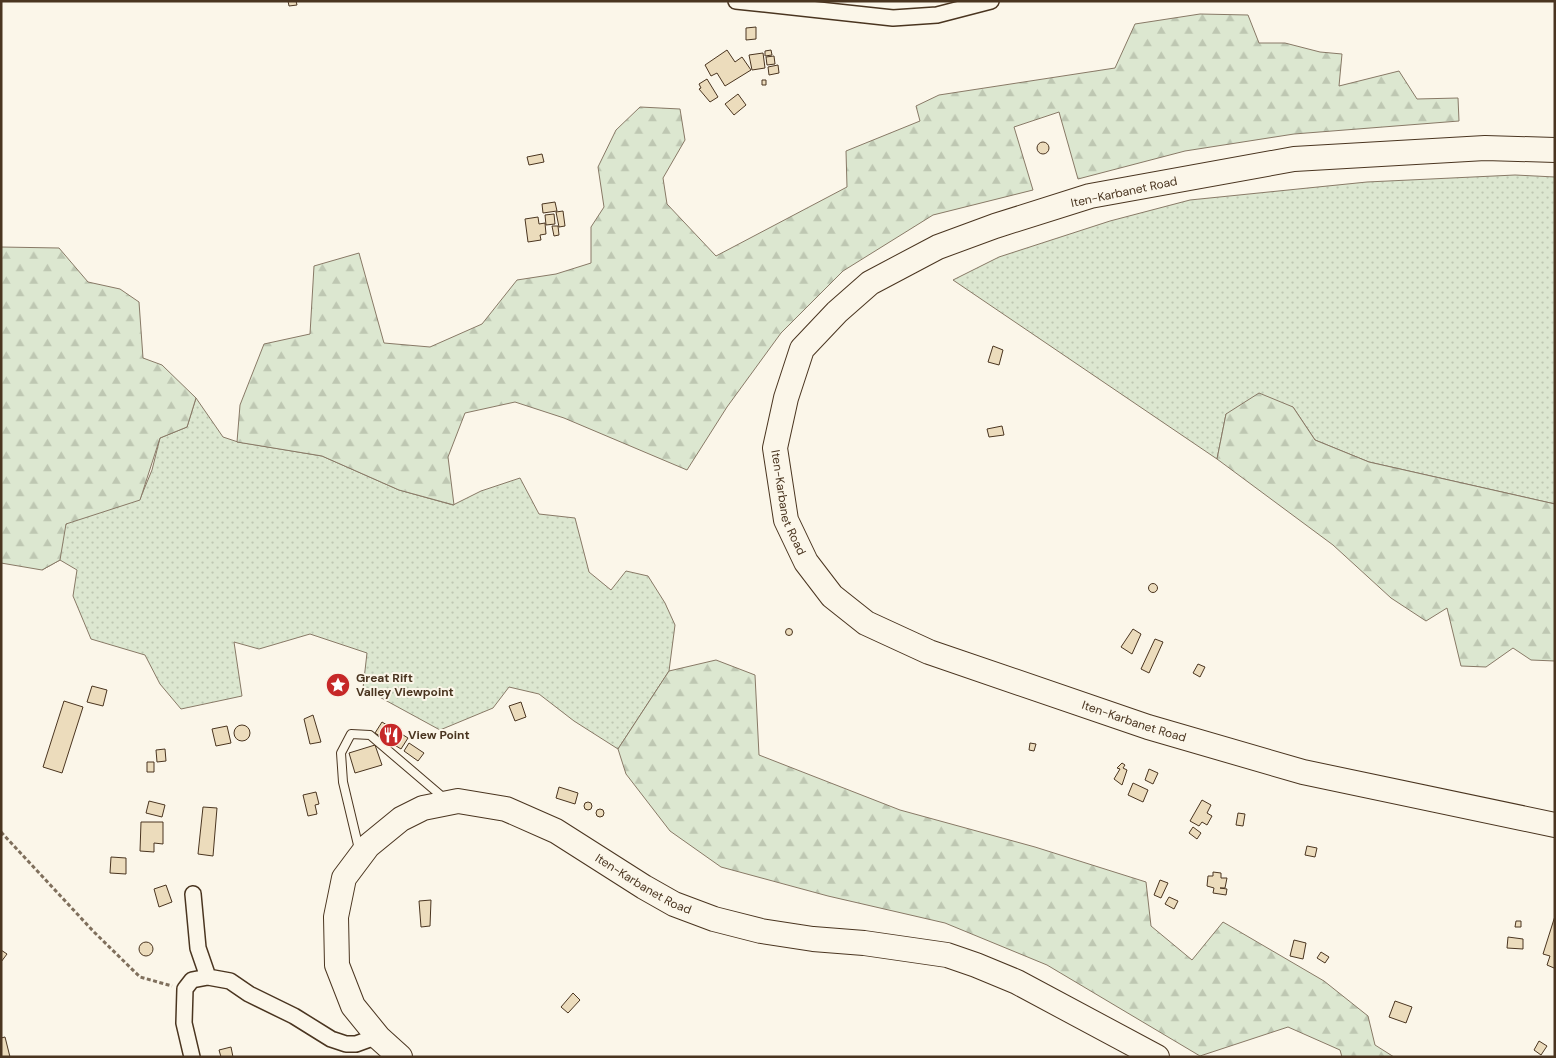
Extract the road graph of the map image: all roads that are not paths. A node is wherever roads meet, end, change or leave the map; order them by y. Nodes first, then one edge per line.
1 (736, 1) edge
2 (991, 1) edge
3 (1555, 150) edge
4 (449, 802) junction
5 (1555, 825) edge
6 (361, 856) junction
7 (193, 894) dead end
8 (208, 977) junction
9 (378, 1036) junction
10 (192, 1057) edge
11 (400, 1057) edge
12 (1157, 1057) edge

1 - 2 street
3 - 5 main road, Iten-Karbanet Road
4 - 6 main road, Iten-Karbanet Road
4 - 6 lane
4 - 12 main road, Iten-Karbanet Road
6 - 9 main road, Iten-Karbanet Road
7 - 8 street
8 - 9 street
8 - 10 street
9 - 11 main road, Iten-Karbanet Road

